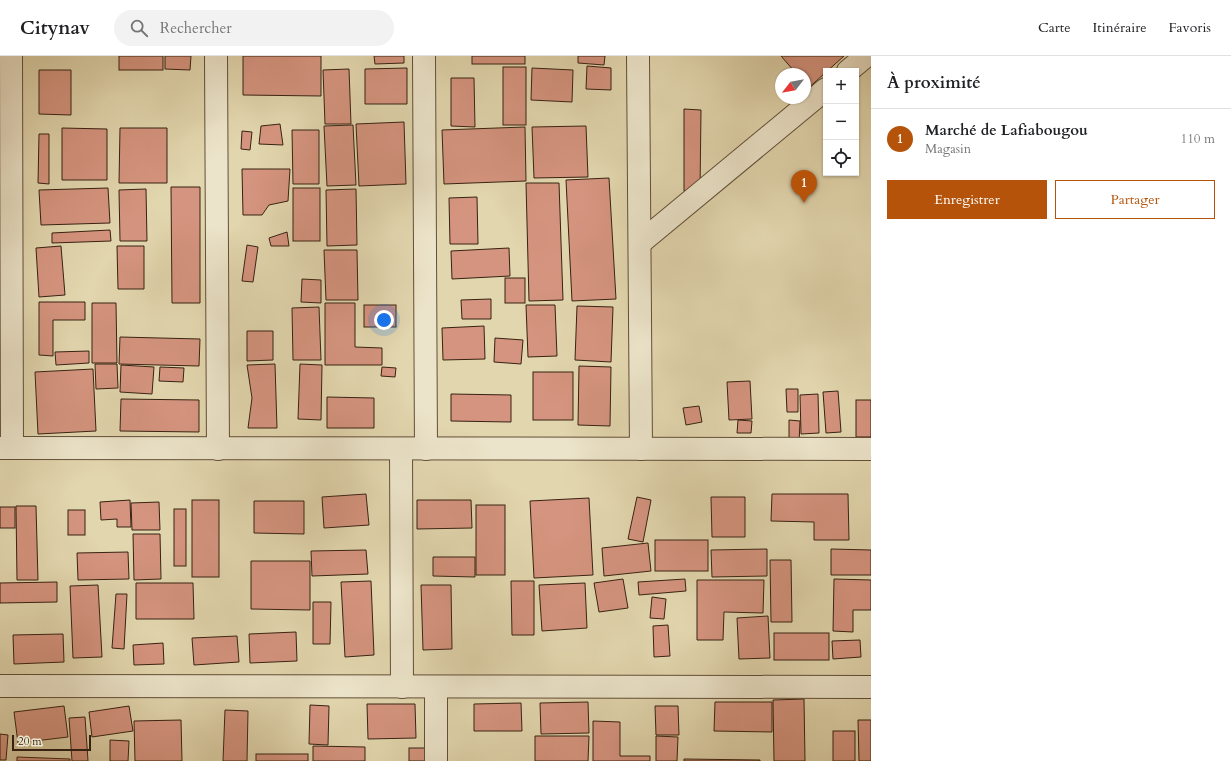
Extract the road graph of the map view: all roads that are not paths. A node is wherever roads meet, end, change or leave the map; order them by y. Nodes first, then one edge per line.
1 (11, 56) edge
2 (216, 56) edge
3 (424, 56) edge
4 (638, 56) edge
5 (866, 56) edge
6 (852, 68) edge
7 (823, 91) edge
8 (640, 243) junction
9 (6, 448) edge
10 (401, 448) junction
11 (218, 449) junction
12 (426, 449) junction
13 (641, 449) junction
14 (871, 449) edge
15 (0, 686) edge
16 (402, 687) junction
17 (436, 687) junction
18 (871, 687) edge
19 (436, 761) edge

1 - 9 street
2 - 11 street
3 - 12 street
4 - 8 street
5 - 6 street
7 - 8 street
8 - 13 street
9 - 11 street
10 - 11 street
10 - 12 street
10 - 16 street
12 - 13 street
13 - 14 street
15 - 16 street
16 - 17 street
17 - 18 street
17 - 19 street

